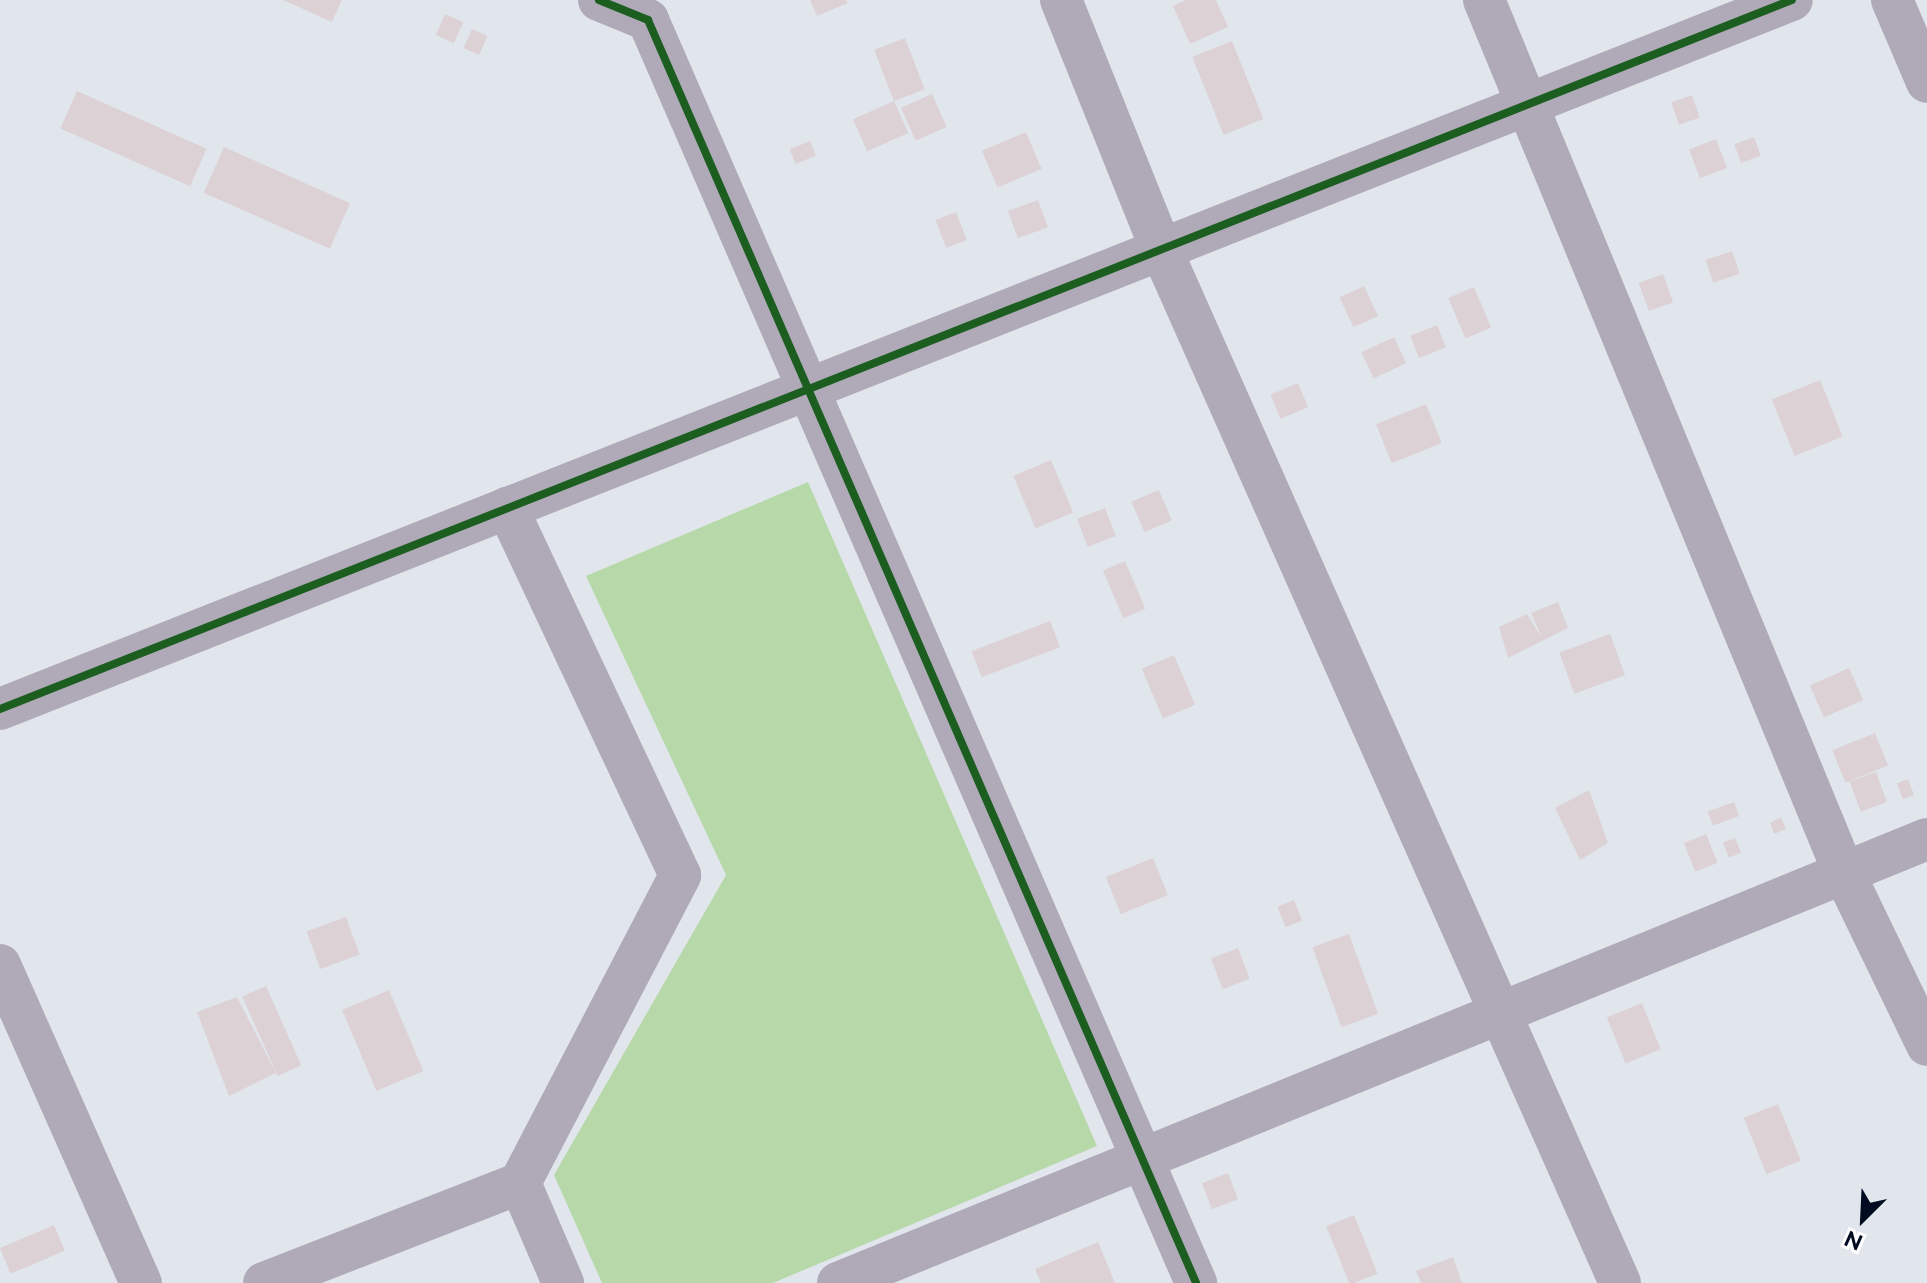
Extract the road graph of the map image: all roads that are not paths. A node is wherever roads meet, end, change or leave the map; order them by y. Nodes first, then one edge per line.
1 (599, 0) edge
2 (1061, 0) edge
3 (1484, 0) edge
4 (1792, 0) edge
5 (1892, 0) edge
6 (1927, 82) edge
7 (1530, 103) junction
8 (1161, 249) junction
9 (808, 390) junction
10 (507, 508) junction
11 (0, 709) edge
12 (1927, 839) edge
13 (1844, 873) junction
14 (0, 965) edge
15 (1501, 1013) junction
16 (1927, 1045) edge
17 (1141, 1160) junction
18 (520, 1183) junction
19 (141, 1283) edge
20 (264, 1283) edge
21 (563, 1283) edge
22 (838, 1283) edge
23 (1196, 1283) edge
24 (1620, 1283) edge

1 - 9 street
2 - 8 street
3 - 7 street
4 - 7 street
5 - 6 street
7 - 8 street
7 - 13 street
8 - 9 street
8 - 15 street
9 - 10 street
9 - 17 street
10 - 11 street
10 - 18 street
12 - 13 street
13 - 15 street
13 - 16 street
14 - 19 street
15 - 17 street
15 - 24 street
17 - 22 street
17 - 23 street
18 - 20 street
18 - 21 street

